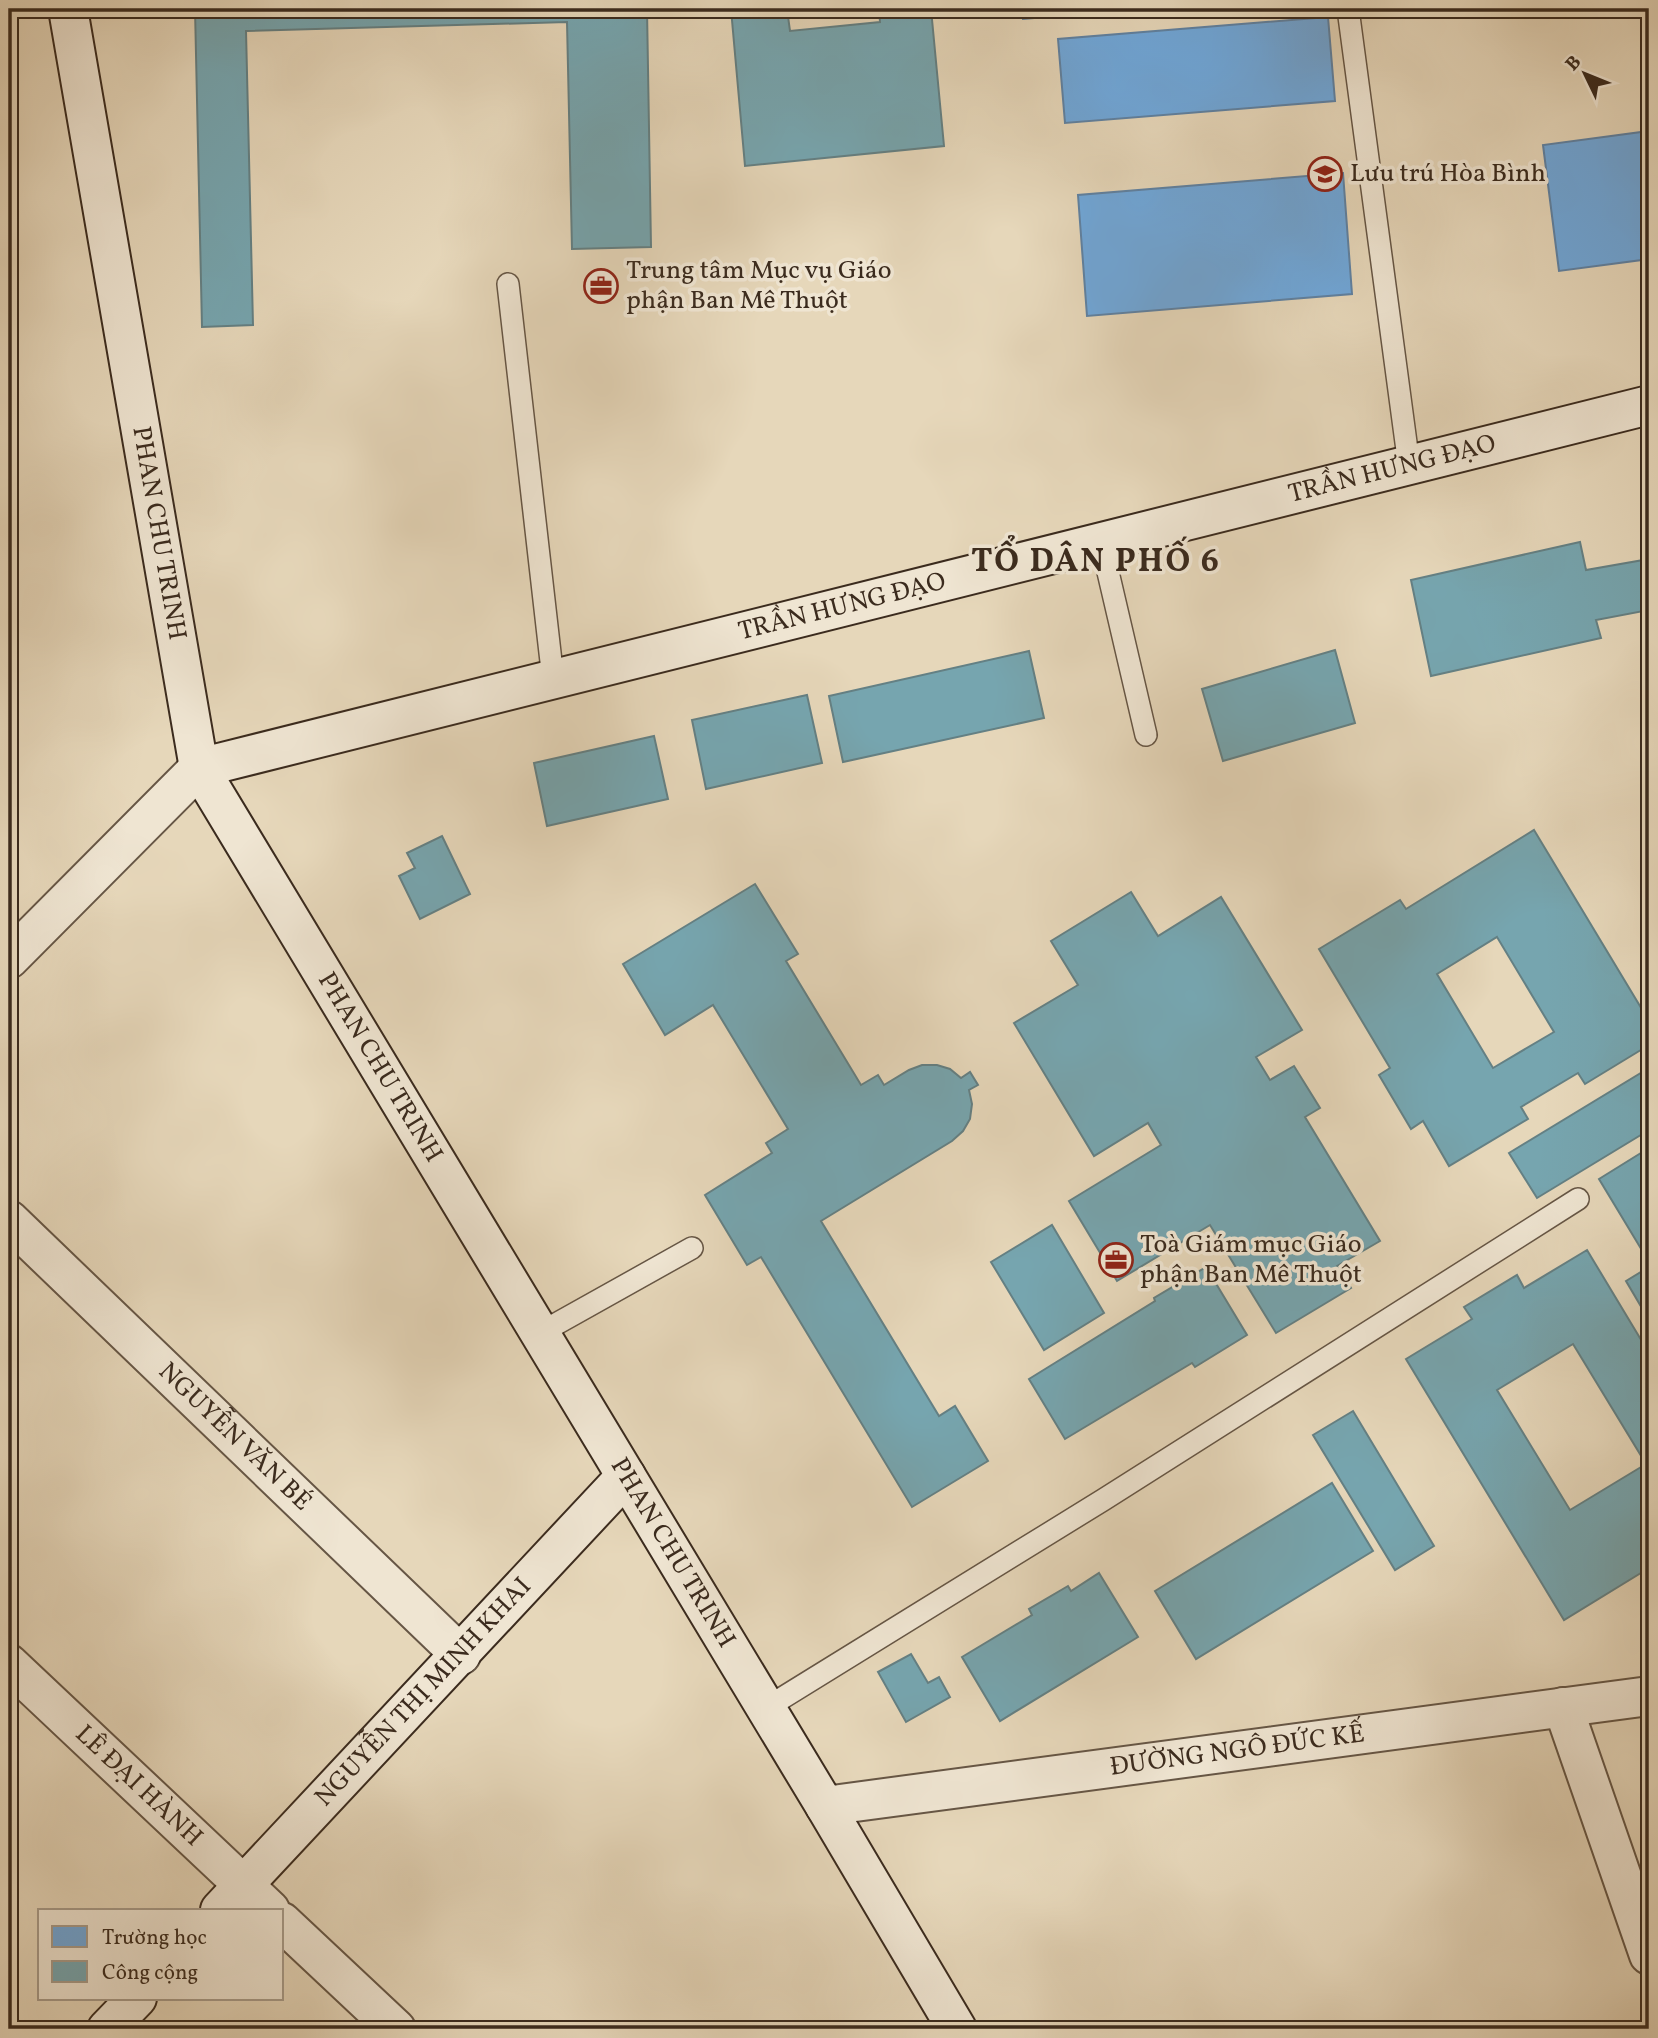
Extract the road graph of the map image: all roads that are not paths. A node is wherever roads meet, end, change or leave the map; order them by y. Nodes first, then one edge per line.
1 (68, 9) edge
2 (1348, 9) edge
3 (508, 284) dead end
4 (1649, 405) edge
5 (1409, 465) junction
6 (1101, 542) junction
7 (553, 679) junction
8 (1146, 735) dead end
9 (199, 768) junction
10 (9, 959) edge
11 (1578, 1199) dead end
12 (9, 1220) edge
13 (692, 1248) dead end
14 (540, 1333) junction
15 (626, 1476) junction
16 (461, 1655) junction
17 (9, 1664) edge
18 (1649, 1696) edge
19 (1563, 1707) junction
20 (765, 1708) junction
21 (825, 1806) junction
22 (244, 1902) edge
23 (284, 1924) edge
24 (1649, 1955) edge
25 (135, 2000) edge
26 (107, 2029) edge
27 (396, 2029) edge
28 (957, 2029) edge

1 - 9 street, PHAN CHU TRINH
2 - 5 lane
3 - 7 lane
4 - 5 street, TRẦN HƯNG ĐẠO
5 - 6 street, TRẦN HƯNG ĐẠO
6 - 7 street, TRẦN HƯNG ĐẠO
6 - 8 lane
7 - 9 street, TRẦN HƯNG ĐẠO
9 - 10 street
9 - 14 street, PHAN CHU TRINH
11 - 20 lane
12 - 16 street, NGUYỄN VĂN BÉ
13 - 14 lane
14 - 15 street, PHAN CHU TRINH
15 - 16 street, NGUYỄN THỊ MINH KHAI
15 - 20 street, PHAN CHU TRINH
16 - 22 street, NGUYỄN THỊ MINH KHAI
17 - 22 street, LÊ ĐẠI HÀNH
18 - 19 street, ĐƯỜNG NGÔ ĐỨC KẾ
19 - 21 street, ĐƯỜNG NGÔ ĐỨC KẾ
19 - 24 street
20 - 21 street, PHAN CHU TRINH
21 - 28 street, PHAN CHU TRINH
23 - 27 street
25 - 26 street

